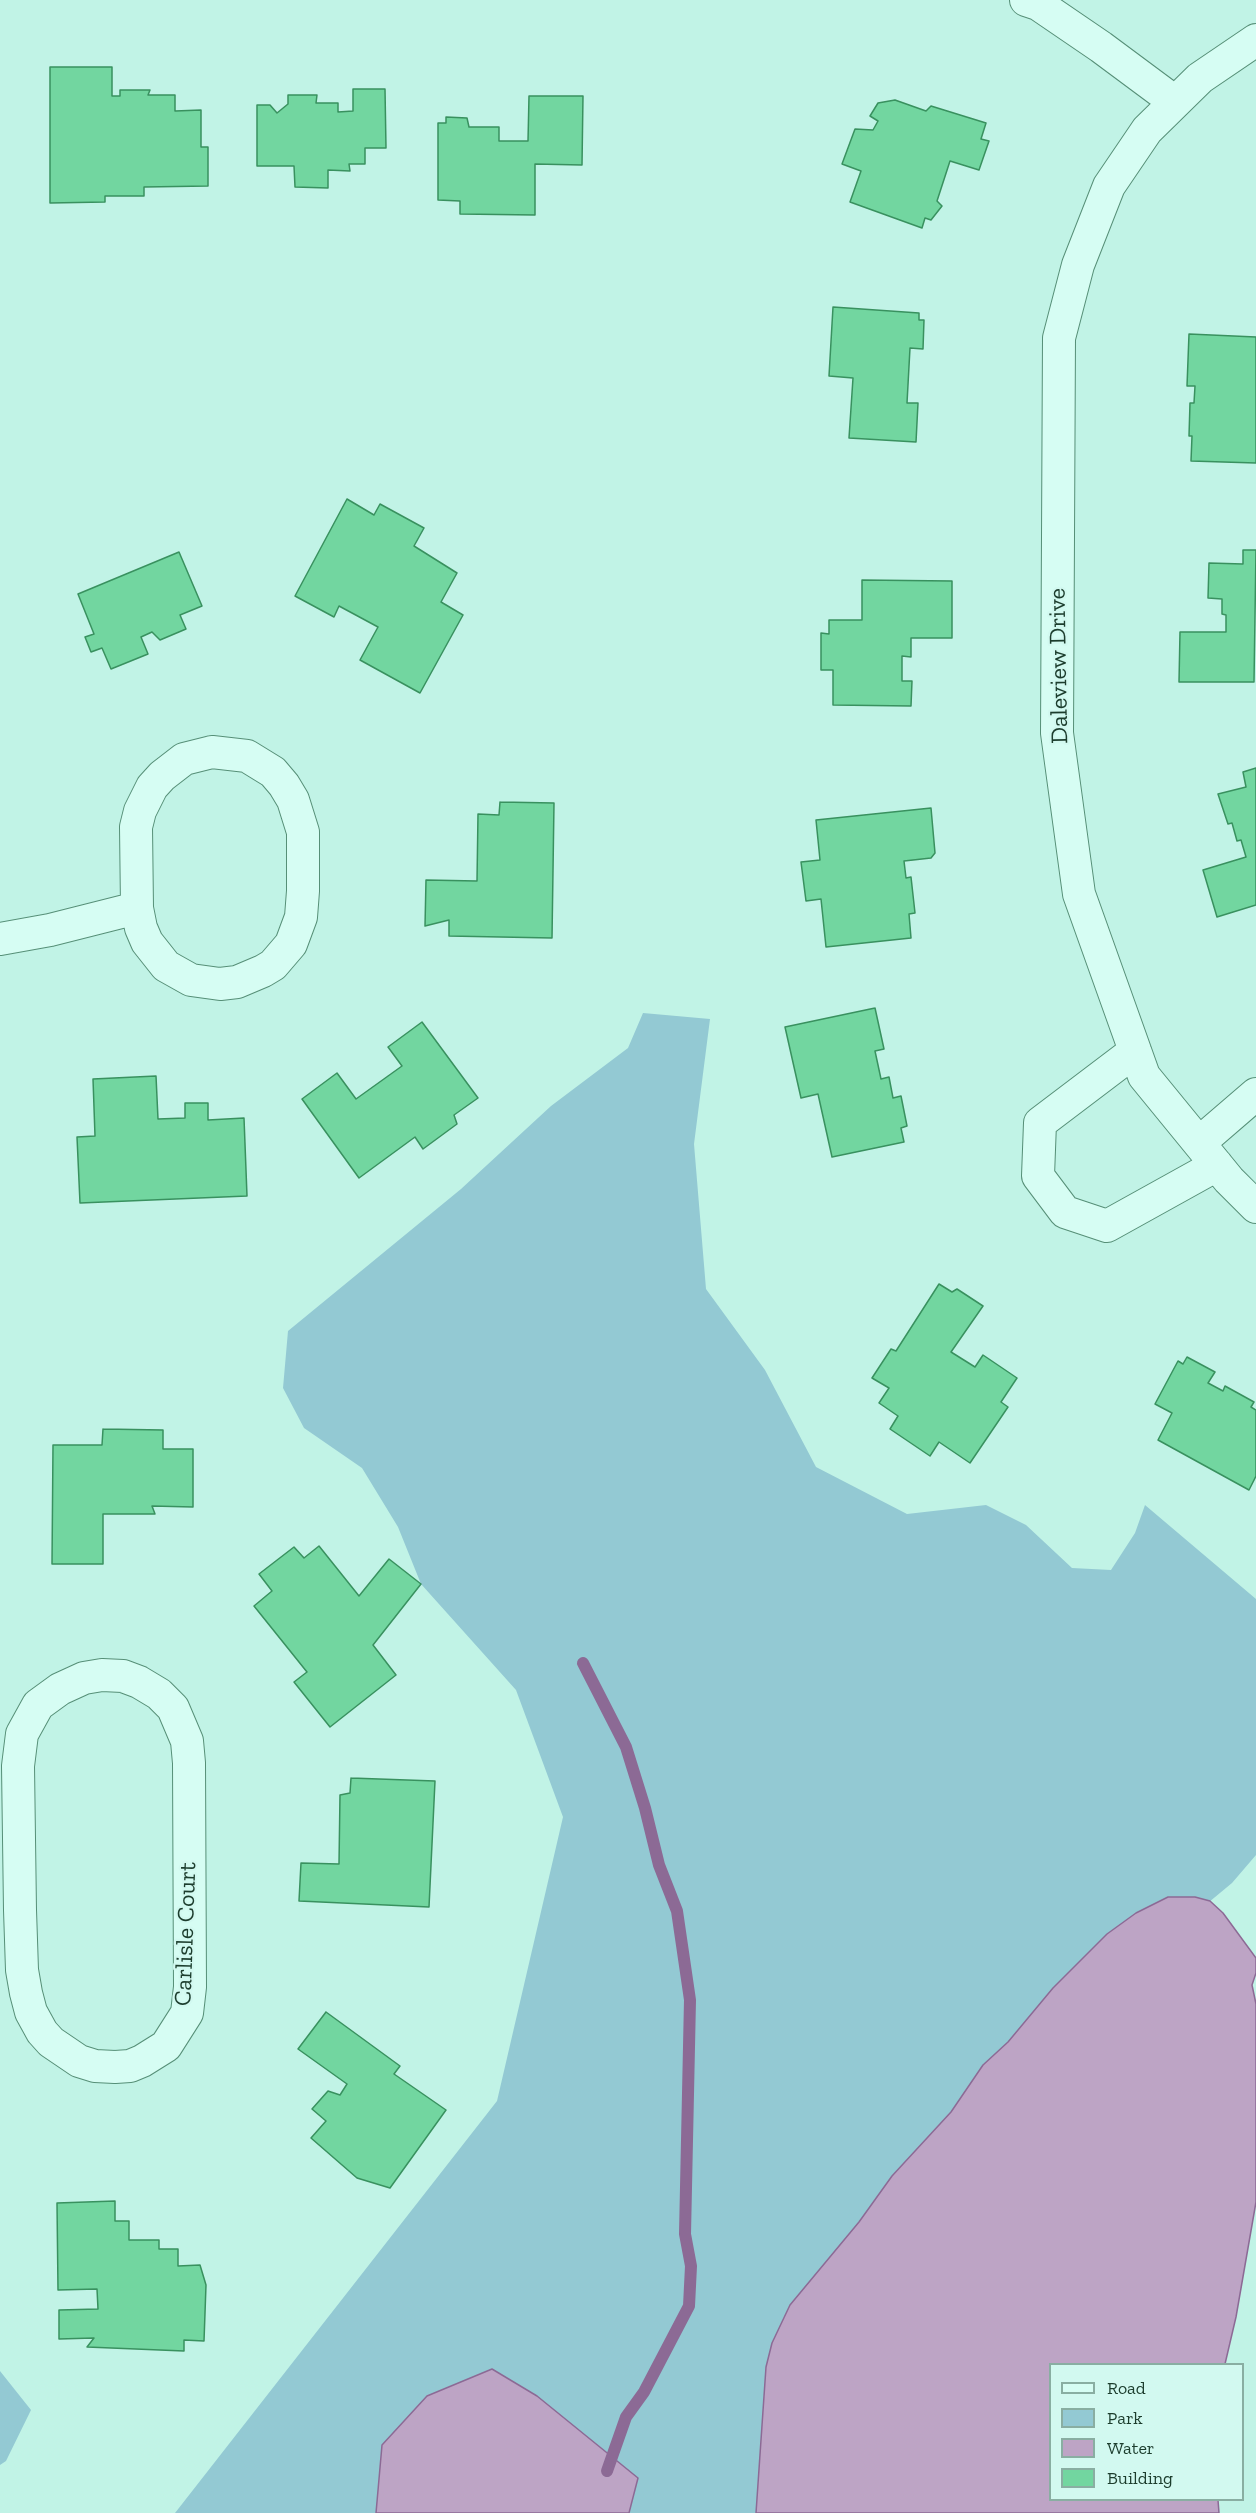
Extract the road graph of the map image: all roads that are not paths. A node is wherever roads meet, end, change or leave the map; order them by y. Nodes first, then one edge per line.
1 (1026, 0) edge
2 (1256, 40) edge
3 (1175, 102) junction
4 (137, 908) junction
5 (0, 939) edge
6 (1135, 1051) junction
7 (1256, 1094) edge
8 (1208, 1154) junction
9 (1256, 1207) edge
10 (11, 1734) edge

1 - 3 street
2 - 3 street, Daleview Drive
3 - 6 street, Daleview Drive
4 - 4 street
4 - 5 street
6 - 8 street, Daleview Drive
6 - 8 street
7 - 8 street
8 - 9 street, Daleview Drive
10 - 10 street, Carlisle Court

